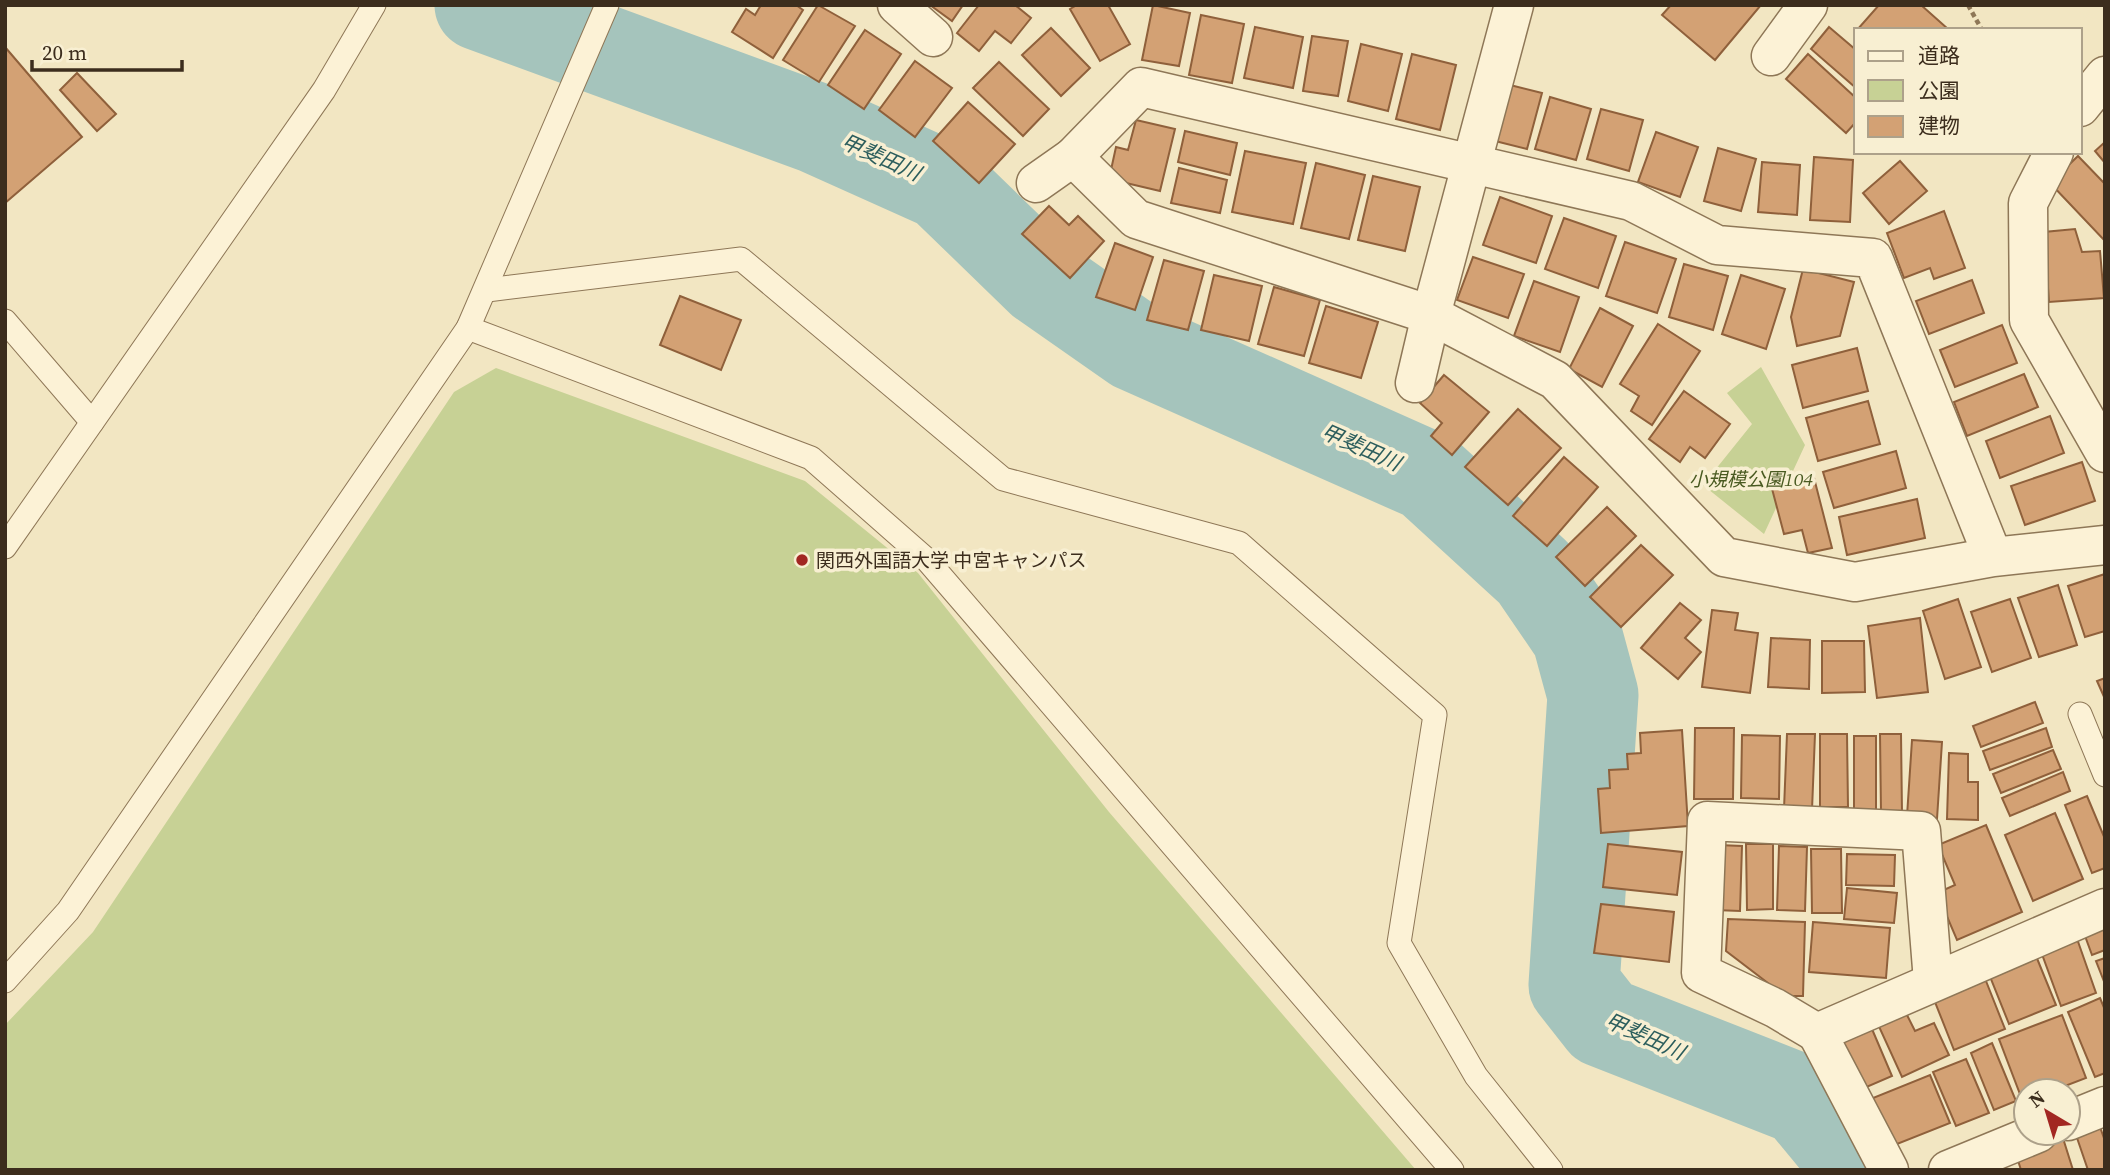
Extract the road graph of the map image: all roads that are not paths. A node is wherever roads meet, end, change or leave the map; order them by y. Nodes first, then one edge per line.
1 (374, 5) edge
2 (607, 5) edge
3 (897, 5) edge
4 (1514, 5) edge
5 (1808, 5) edge
6 (933, 37) dead end
7 (1771, 56) dead end
8 (2105, 76) edge
9 (2082, 105) edge
10 (2053, 154) edge
11 (1073, 157) junction
12 (1472, 165) junction
13 (1037, 183) dead end
14 (487, 290) junction
15 (1431, 315) junction
16 (5, 321) edge
17 (468, 328) junction
18 (1415, 383) dead end
19 (92, 422) junction
20 (2105, 453) edge
21 (2105, 545) edge
22 (5, 547) edge
23 (1993, 557) junction
24 (2080, 715) dead end
25 (2105, 775) edge
26 (2105, 908) edge
27 (5, 981) edge
28 (1933, 981) junction
29 (1817, 1033) junction
30 (2105, 1106) edge
31 (2082, 1115) edge
32 (2012, 1144) edge
33 (1452, 1170) edge
34 (1551, 1170) edge
35 (1889, 1170) edge
36 (1948, 1170) edge

1 - 19 lane
2 - 14 lane
3 - 6 street
4 - 12 street
5 - 7 street
8 - 9 street
10 - 20 street
11 - 12 street
11 - 13 street
11 - 15 street
12 - 15 street
12 - 23 street
14 - 17 lane
14 - 34 lane
15 - 18 street
15 - 23 street
16 - 19 lane
17 - 27 lane
17 - 33 lane
19 - 22 lane
21 - 23 street
24 - 25 lane
26 - 28 street
28 - 29 street
28 - 29 street
29 - 35 street
30 - 31 street
32 - 36 street

